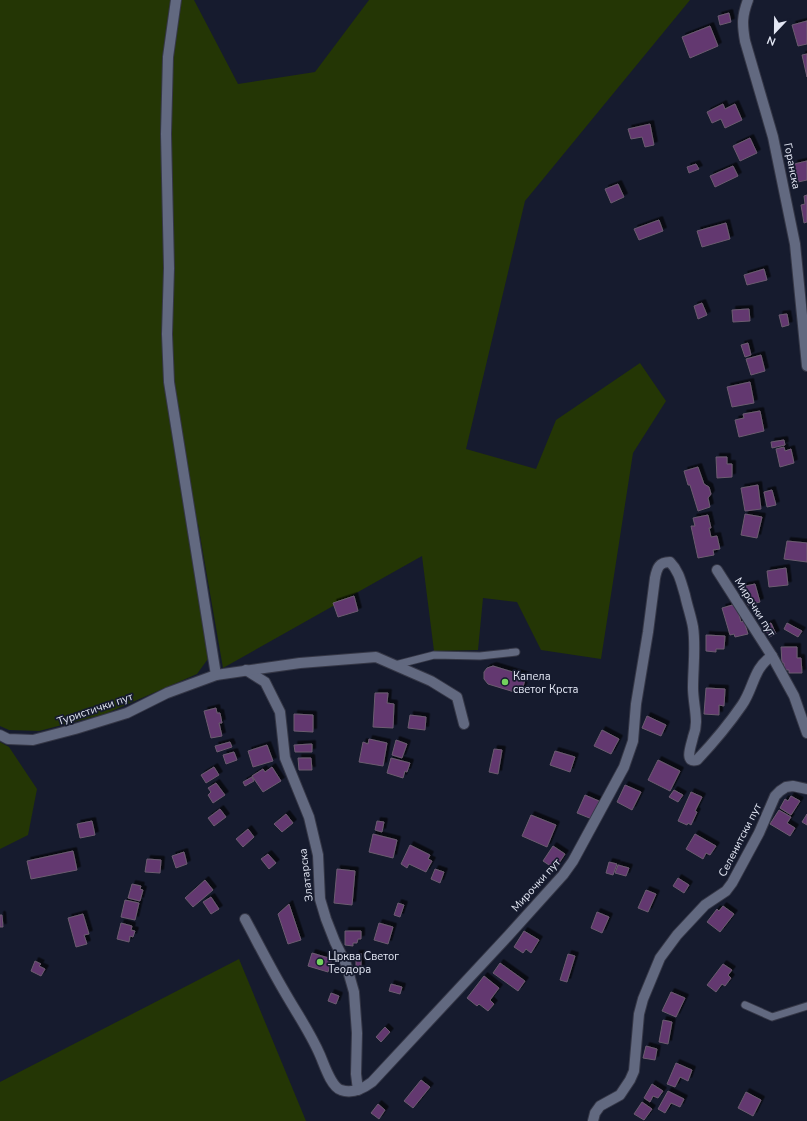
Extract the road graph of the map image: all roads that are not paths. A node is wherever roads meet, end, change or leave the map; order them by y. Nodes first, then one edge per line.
1 (176, 0) edge
2 (748, 0) edge
3 (807, 366) edge
4 (717, 570) dead end
5 (516, 652) dead end
6 (772, 656) junction
7 (395, 665) junction
8 (246, 670) junction
9 (216, 675) junction
10 (464, 724) dead end
11 (807, 733) edge
12 (0, 735) edge
13 (807, 789) edge
14 (245, 918) dead end
15 (745, 1005) dead end
16 (807, 1006) edge
17 (358, 1090) junction
18 (593, 1121) edge

1 - 9 street
2 - 3 street, Горанска
4 - 6 street, Мирочки пут
5 - 7 lane
6 - 11 street, Мирочки пут
6 - 17 street, Мирочки пут
7 - 8 street, Туристички пут
7 - 10 street, Туристички пут
8 - 9 street, Туристички пут
8 - 17 street, Златарска
9 - 12 street, Туристички пут
13 - 18 street, Селенитски пут
14 - 17 street
15 - 16 lane

